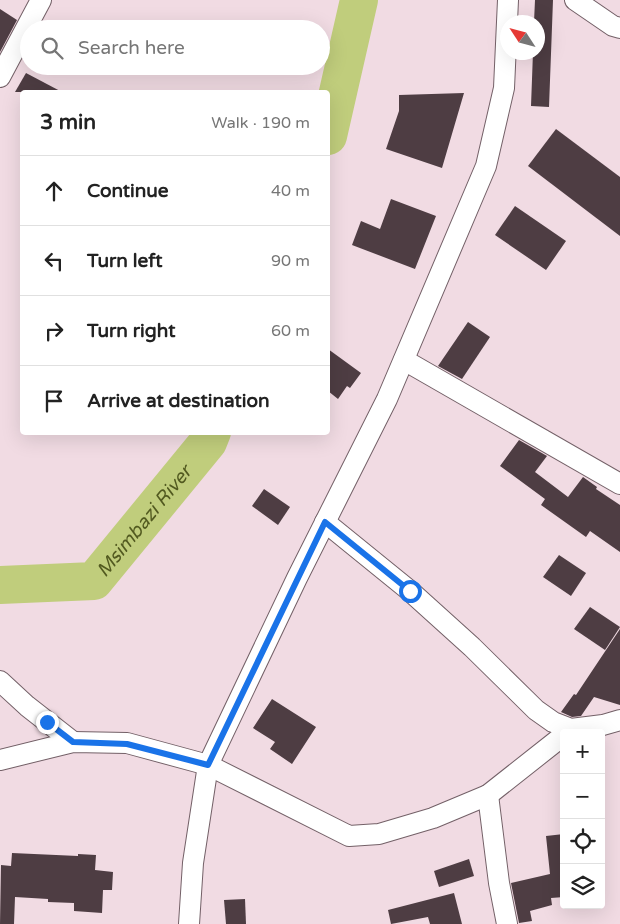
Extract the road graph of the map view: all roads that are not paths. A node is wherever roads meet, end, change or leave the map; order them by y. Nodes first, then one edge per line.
1 (41, 0) edge
2 (508, 0) edge
3 (575, 0) edge
4 (30, 20) edge
5 (620, 28) edge
6 (20, 39) edge
7 (0, 77) edge
8 (404, 360) junction
9 (620, 484) edge
10 (325, 522) junction
11 (0, 681) edge
12 (620, 720) edge
13 (563, 729) edge
14 (582, 729) edge
15 (560, 738) edge
16 (73, 742) junction
17 (0, 760) edge
18 (208, 765) junction
19 (488, 795) junction
20 (189, 924) edge
21 (507, 924) edge

1 - 4 street
2 - 8 street
3 - 5 street
6 - 7 street
8 - 9 street
8 - 10 street
10 - 13 street
10 - 18 street
11 - 16 street
12 - 14 street
15 - 19 street
16 - 17 street
16 - 18 street
18 - 19 street
18 - 20 street
19 - 21 street

